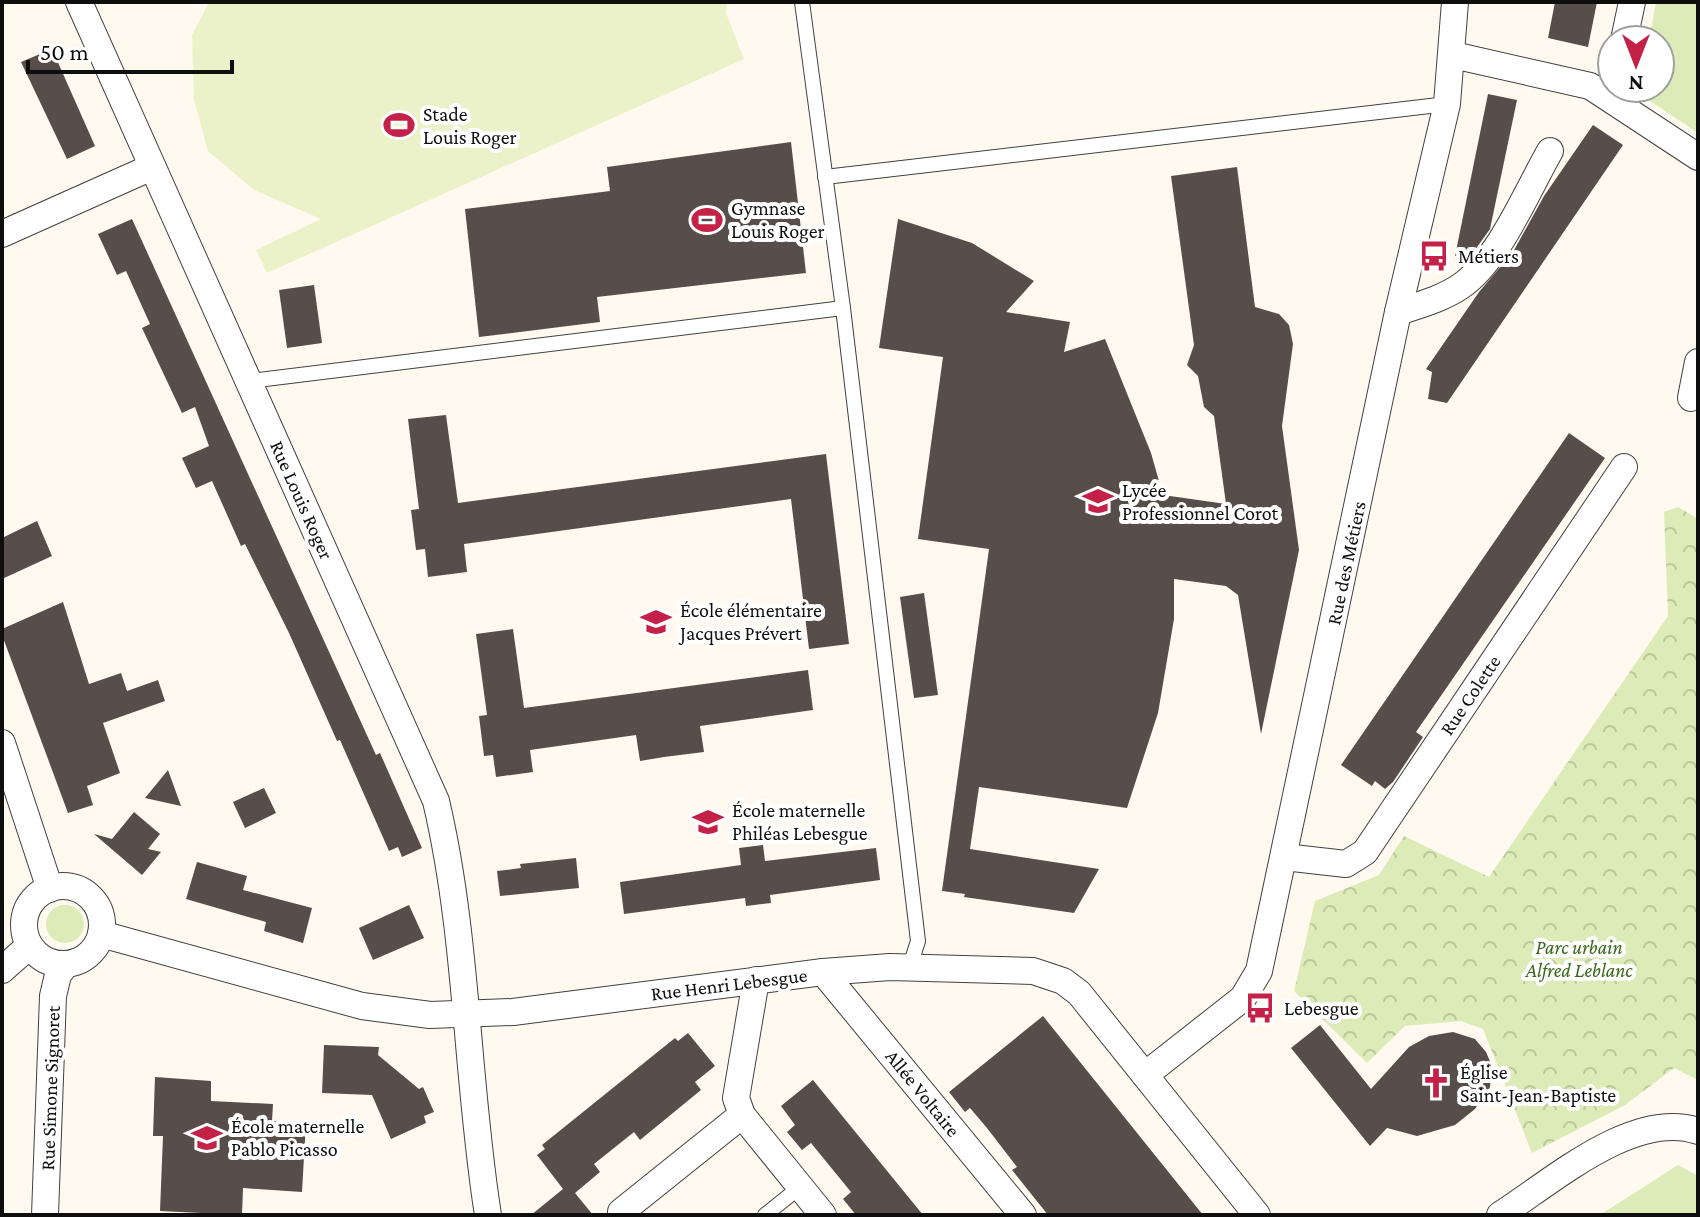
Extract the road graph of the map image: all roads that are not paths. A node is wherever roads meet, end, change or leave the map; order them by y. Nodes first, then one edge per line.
1 (79, 2) edge
2 (802, 2) edge
3 (1455, 2) edge
4 (1632, 2) edge
5 (1627, 24) edge
6 (1453, 55) junction
7 (1596, 88) edge
8 (1447, 104) junction
9 (1626, 104) edge
10 (1550, 151) dead end
11 (1698, 157) edge
12 (152, 167) junction
13 (825, 177) junction
14 (2, 234) edge
15 (843, 308) junction
16 (1398, 312) junction
17 (1698, 362) edge
18 (250, 381) junction
19 (1691, 398) dead end
20 (1624, 467) dead end
21 (2, 743) edge
22 (1284, 857) junction
23 (50, 889) junction
24 (19, 928) edge
25 (101, 934) junction
26 (66, 964) junction
27 (910, 966) junction
28 (2, 970) edge
29 (823, 972) junction
30 (756, 980) junction
31 (464, 1015) junction
32 (1145, 1075) junction
33 (742, 1115) junction
34 (1698, 1131) edge
35 (800, 1187) junction
36 (621, 1212) dead end
37 (45, 1215) edge
38 (488, 1215) edge
39 (765, 1215) edge
40 (823, 1215) edge
41 (1023, 1215) edge
42 (1257, 1215) edge
43 (1500, 1215) edge

1 - 12 street, Rue Louis Roger
2 - 13 lane
3 - 6 street, Rue des Métiers
4 - 5 street
6 - 7 street
6 - 8 street, Rue des Métiers
8 - 13 lane
8 - 16 street, Rue des Métiers
9 - 11 street
10 - 16 street
12 - 14 street
12 - 18 street, Rue Louis Roger
13 - 15 lane
15 - 18 lane
15 - 27 lane
16 - 22 street, Rue des Métiers
17 - 19 street
18 - 31 street, Rue Louis Roger
20 - 22 street, Rue Colette
21 - 23 street
22 - 32 street, Rue des Métiers
23 - 24 street
23 - 25 street
24 - 26 street
24 - 28 street
25 - 26 street
25 - 31 street, Rue Henri Lebesgue
26 - 37 street, Rue Simone Signoret
27 - 29 street, Rue Henri Lebesgue
27 - 32 street, Rue Henri Lebesgue
29 - 30 street, Rue Henri Lebesgue
29 - 41 street, Allée Voltaire
30 - 31 street, Rue Henri Lebesgue
30 - 33 street
31 - 38 street, Rue Louis Roger
32 - 42 street, Rue Henri Lebesgue
33 - 35 street
33 - 36 street
34 - 43 street
35 - 39 lane
35 - 40 street

